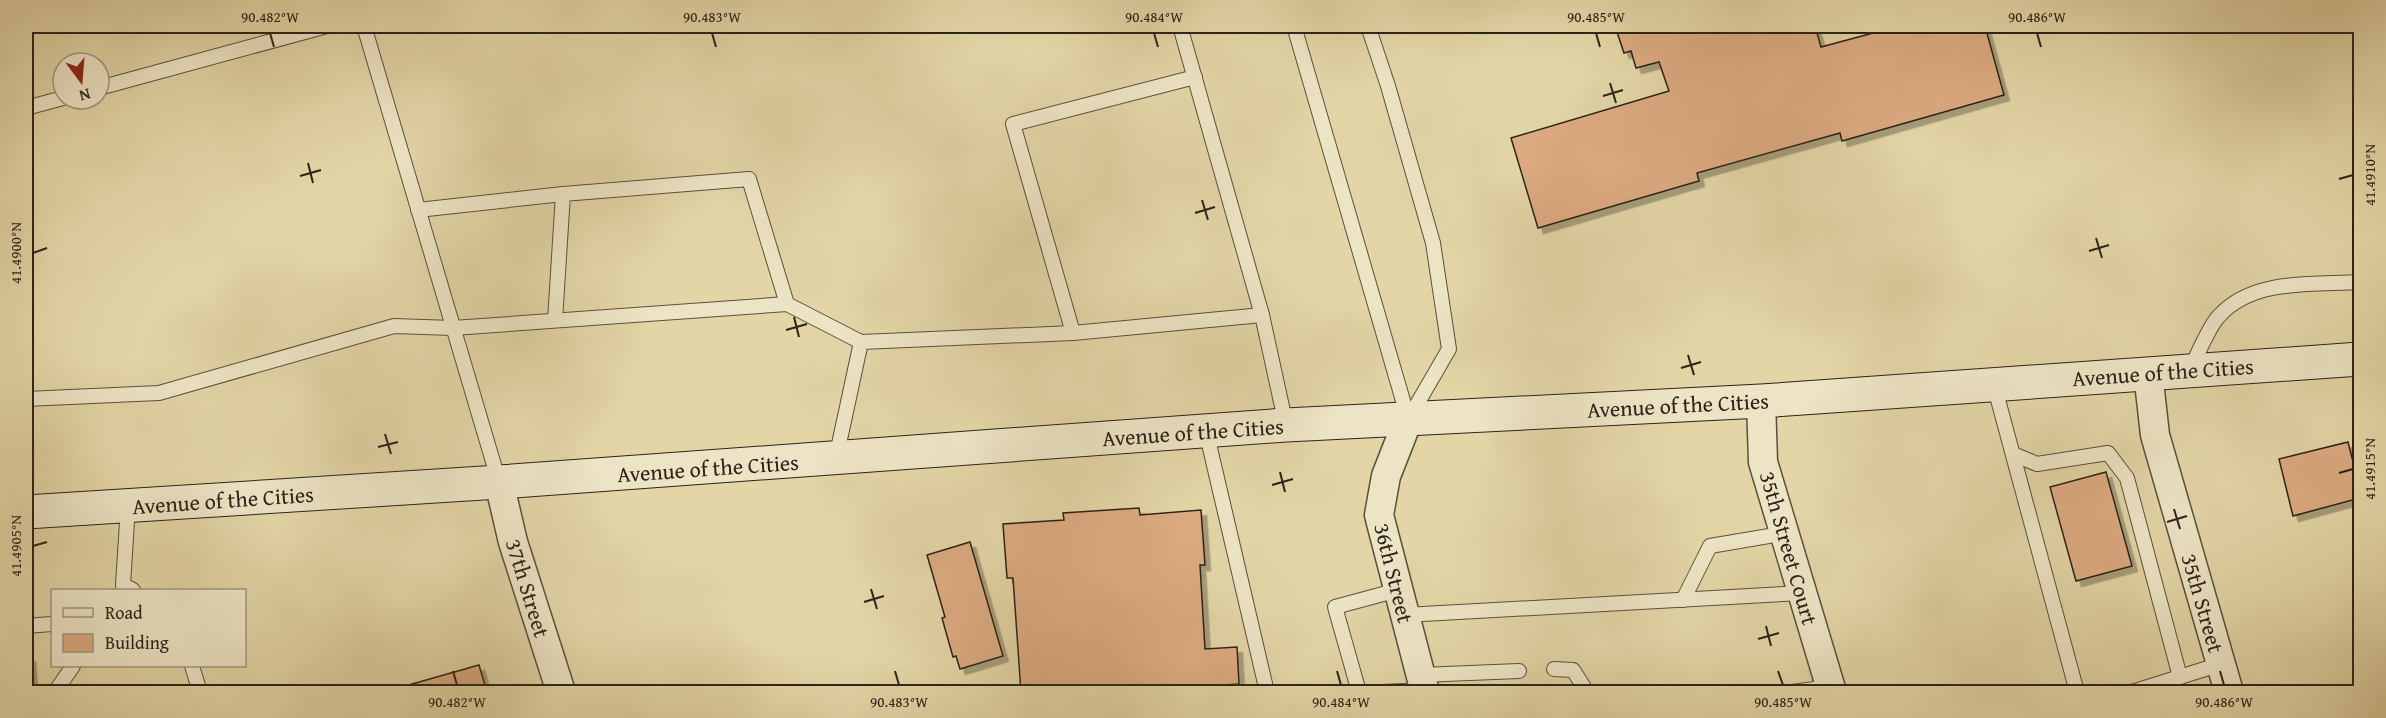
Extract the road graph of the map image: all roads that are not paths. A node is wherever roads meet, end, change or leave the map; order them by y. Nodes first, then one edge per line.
1 (327, 26) edge
2 (364, 26) edge
3 (1180, 26) edge
4 (1294, 26) edge
5 (1368, 26) edge
6 (1195, 77) junction
7 (111, 85) edge
8 (51, 101) edge
9 (26, 108) edge
10 (562, 194) junction
11 (418, 210) junction
12 (2361, 282) edge
13 (787, 304) junction
14 (1262, 315) junction
15 (555, 320) junction
16 (453, 328) junction
17 (1073, 333) junction
18 (861, 342) junction
19 (2361, 359) edge
20 (2190, 370) junction
21 (2148, 373) junction
22 (1994, 385) junction
23 (26, 399) edge
24 (1761, 401) junction
25 (1408, 420) junction
26 (1286, 425) junction
27 (1206, 431) junction
28 (2013, 454) junction
29 (836, 459) junction
30 (500, 482) junction
31 (128, 506) junction
32 (26, 512) edge
33 (1786, 533) junction
34 (125, 589) edge
35 (1802, 593) junction
36 (1683, 600) junction
37 (1402, 602) junction
38 (51, 624) edge
39 (26, 626) edge
40 (2221, 664) junction
41 (72, 667) edge
42 (192, 667) edge
43 (1554, 669) dead end
44 (1519, 671) dead end
45 (2180, 677) junction
46 (1423, 686) edge
47 (1831, 690) edge
48 (55, 693) edge
49 (200, 693) edge
50 (561, 693) edge
51 (1266, 693) edge
52 (1359, 693) edge
53 (1383, 693) edge
54 (1587, 693) edge
55 (1792, 693) edge
56 (2077, 693) edge
57 (2132, 693) edge
58 (2229, 693) edge

1 - 7 lane
2 - 11 lane
3 - 6 lane
4 - 25 lane
5 - 25 lane
6 - 14 lane
6 - 17 lane
8 - 9 lane
10 - 11 lane
10 - 13 lane
10 - 15 lane
11 - 16 lane
12 - 20 lane
13 - 15 lane
13 - 18 lane
14 - 17 lane
14 - 26 lane
15 - 16 lane
16 - 23 lane
16 - 30 lane
17 - 18 lane
18 - 29 lane
19 - 20 main road, Avenue of the Cities
20 - 21 main road, Avenue of the Cities
21 - 22 main road, Avenue of the Cities
21 - 40 street, 35th Street
22 - 24 main road, Avenue of the Cities
22 - 28 lane
24 - 25 main road, Avenue of the Cities
24 - 33 street, 35th Street Court
25 - 26 main road, Avenue of the Cities
25 - 37 street, 36th Street
26 - 27 main road, Avenue of the Cities
27 - 29 main road, Avenue of the Cities
27 - 51 lane
28 - 45 lane
28 - 56 lane
29 - 30 main road, Avenue of the Cities
30 - 31 main road, Avenue of the Cities
30 - 50 street, 37th Street
31 - 32 main road, Avenue of the Cities
31 - 34 lane
33 - 35 street, 35th Street Court
33 - 36 lane
35 - 36 lane
35 - 47 street, 35th Street Court
36 - 37 lane
37 - 46 street, 36th Street
37 - 52 lane
38 - 39 lane
40 - 45 lane
40 - 58 street, 35th Street
41 - 48 lane
42 - 49 lane
43 - 54 lane
44 - 46 lane
45 - 57 lane
46 - 53 lane
47 - 55 lane

